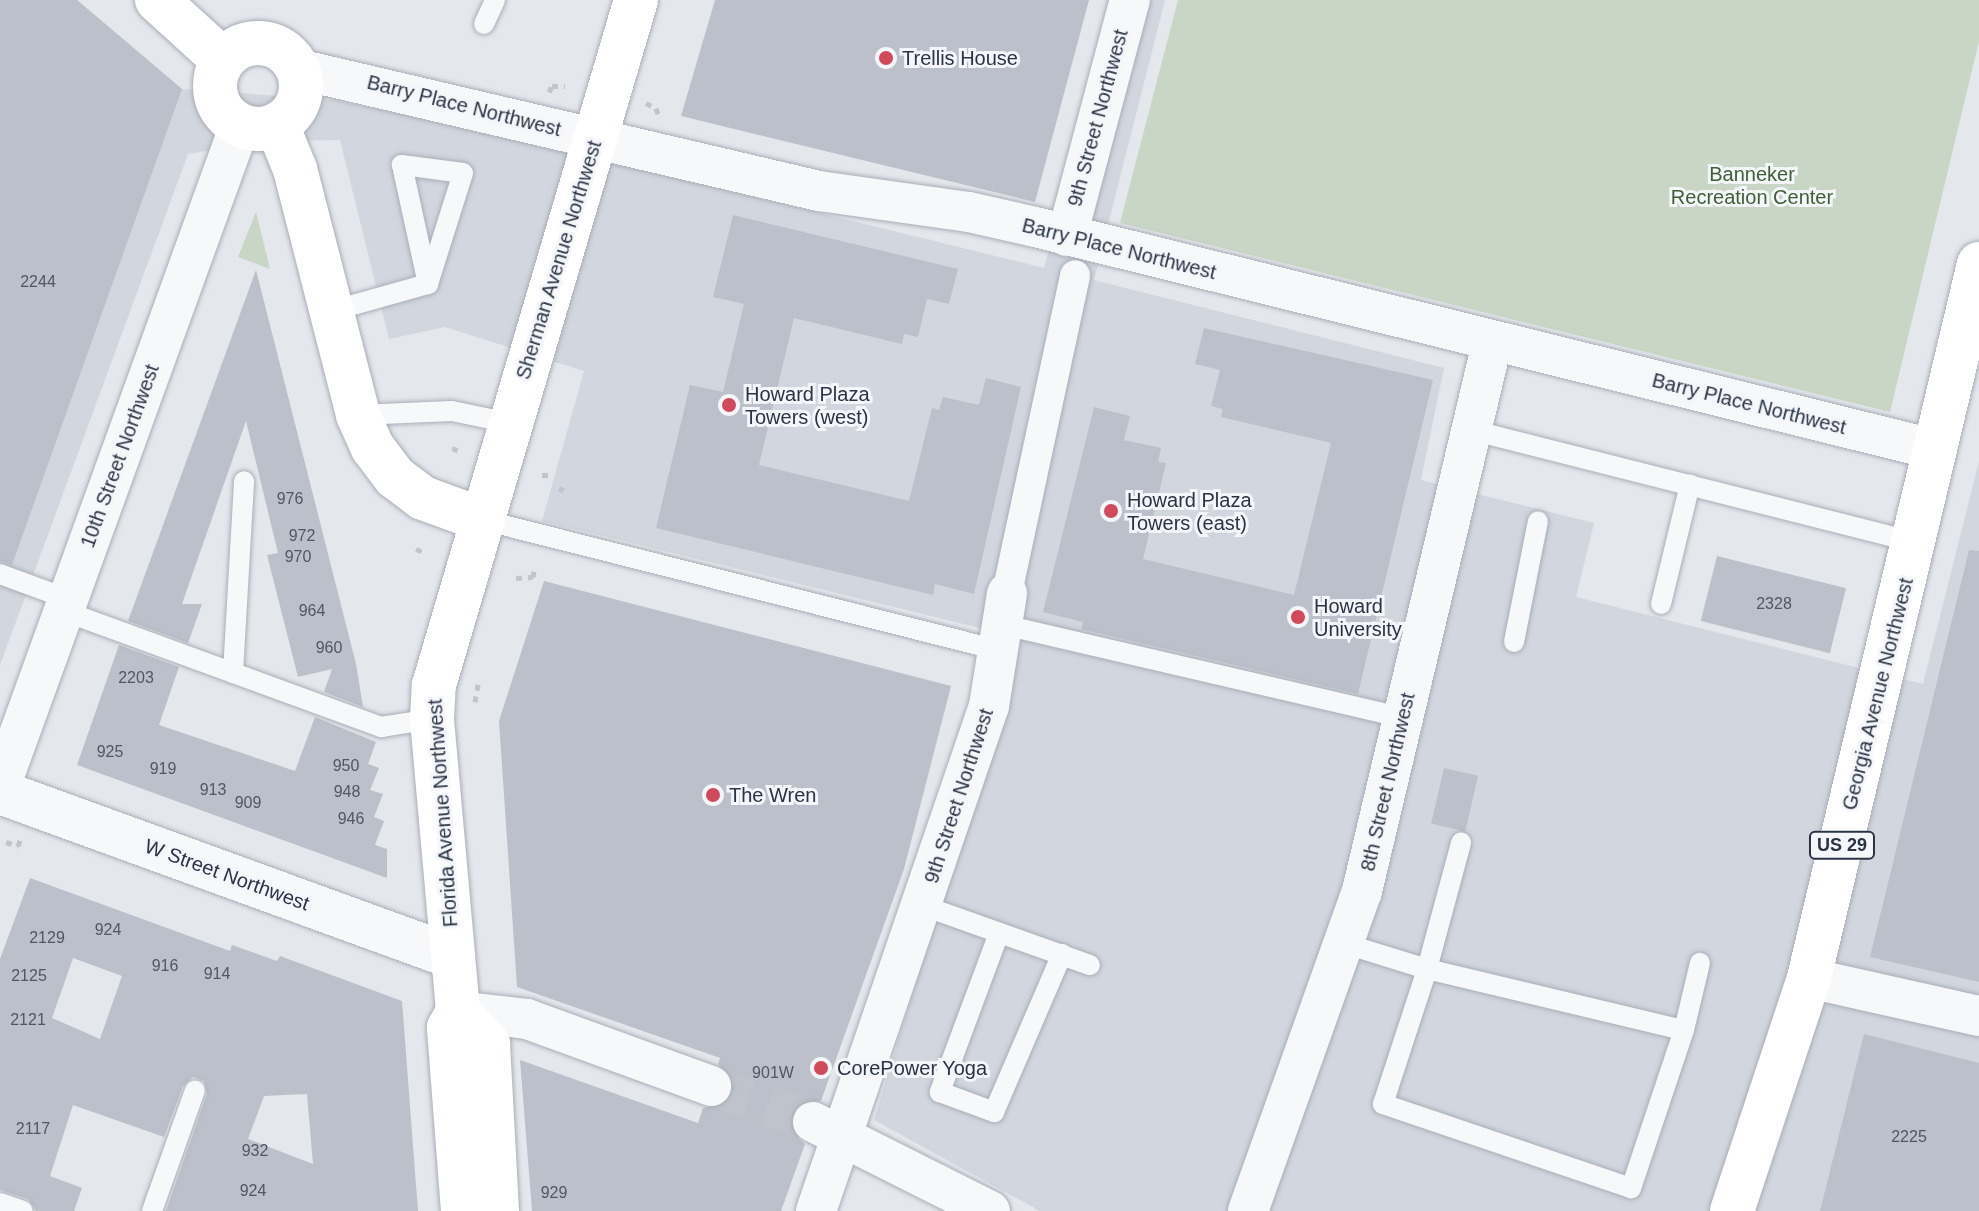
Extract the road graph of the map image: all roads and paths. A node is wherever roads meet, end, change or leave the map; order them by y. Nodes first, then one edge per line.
1 (157, 0) edge
2 (495, 0) edge
3 (636, 0) edge
4 (1130, 0) edge
5 (484, 24) dead end
6 (223, 60) junction
7 (298, 69) junction
8 (552, 86) dead end
9 (565, 86) dead end
10 (641, 101) dead end
11 (660, 124) dead end
12 (258, 125) junction
13 (595, 138) junction
14 (1067, 236) junction
15 (1979, 264) edge
16 (1075, 275) dead end
17 (428, 284) junction
18 (332, 311) junction
19 (1973, 322) edge
20 (1492, 343) junction
21 (358, 415) junction
22 (510, 423) junction
23 (1471, 430) junction
24 (1937, 450) junction
25 (542, 475) dead end
26 (552, 475) dead end
27 (244, 481) dead end
28 (1690, 484) junction
29 (483, 520) junction
30 (1538, 521) dead end
31 (1915, 542) junction
32 (416, 549) dead end
33 (424, 552) dead end
34 (534, 571) dead end
35 (0, 574) edge
36 (516, 578) dead end
37 (1661, 604) dead end
38 (66, 605) junction
39 (1000, 622) junction
40 (1514, 642) dead end
41 (483, 666) dead end
42 (233, 673) junction
43 (453, 716) junction
44 (1403, 718) junction
45 (0, 790) edge
46 (1461, 843) dead end
47 (924, 906) junction
48 (999, 933) junction
49 (1346, 944) junction
50 (1062, 954) junction
51 (453, 957) junction
52 (1700, 963) dead end
53 (1090, 965) dead end
54 (1427, 969) junction
55 (1809, 978) junction
56 (458, 1011) junction
57 (1979, 1016) edge
58 (1684, 1030) junction
59 (711, 1086) tunnel mouth
60 (195, 1090) dead end
61 (829, 1128) junction
62 (0, 1203) edge
63 (23, 1211) edge
64 (152, 1211) edge
65 (463, 1211) edge
66 (497, 1211) edge
67 (816, 1211) edge
68 (990, 1211) edge
69 (1248, 1211) edge
70 (1732, 1211) edge

1 - 6 main road
2 - 5 lane
3 - 13 main road, Sherman Avenue Northwest
4 - 14 street, 9th Street Northwest
6 - 7 main road
6 - 12 main road
7 - 12 main road
7 - 13 street, Barry Place Northwest
8 - 9 path
10 - 11 path
12 - 18 main road
12 - 38 street, 10th Street Northwest
13 - 14 street, Barry Place Northwest
13 - 22 main road, Sherman Avenue Northwest
14 - 20 street, Barry Place Northwest
15 - 19 main road, Georgia Avenue Northwest / US 29
16 - 39 street, 9th Street Northwest
17 - 17 lane
17 - 18 lane
18 - 21 main road
19 - 24 main road, Georgia Avenue Northwest / US 29
20 - 23 street, 8th Street Northwest
20 - 24 street, Barry Place Northwest
21 - 22 lane
21 - 29 main road
22 - 29 main road, Sherman Avenue Northwest
23 - 28 lane
23 - 44 street, 8th Street Northwest
24 - 31 main road, Georgia Avenue Northwest / US 29
25 - 26 path
27 - 42 lane
28 - 31 lane
28 - 37 lane
29 - 39 lane
29 - 43 main road, Florida Avenue Northwest
30 - 40 lane
31 - 55 main road, Georgia Avenue Northwest / US 29
32 - 33 path
34 - 36 path
35 - 38 lane
38 - 42 lane
38 - 45 street, 10th Street Northwest
39 - 44 lane
39 - 47 street, 9th Street Northwest
41 - 43 path
42 - 43 lane
43 - 51 main road, Florida Avenue Northwest
44 - 49 street, 8th Street Northwest
45 - 51 street, W Street Northwest
46 - 54 lane
47 - 48 lane
47 - 61 street, 9th Street Northwest
48 - 50 lane
48 - 50 lane
49 - 54 lane
49 - 69 street, 8th Street Northwest
50 - 53 lane
51 - 56 main road, Florida Avenue Northwest
52 - 58 lane
54 - 58 lane
54 - 58 lane
55 - 57 street
55 - 70 main road, Georgia Avenue Northwest / US 29
56 - 59 street
56 - 65 main road, Florida Avenue Northwest
56 - 66 main road
60 - 64 lane
61 - 67 street, 9th Street Northwest
61 - 68 street
62 - 63 lane

